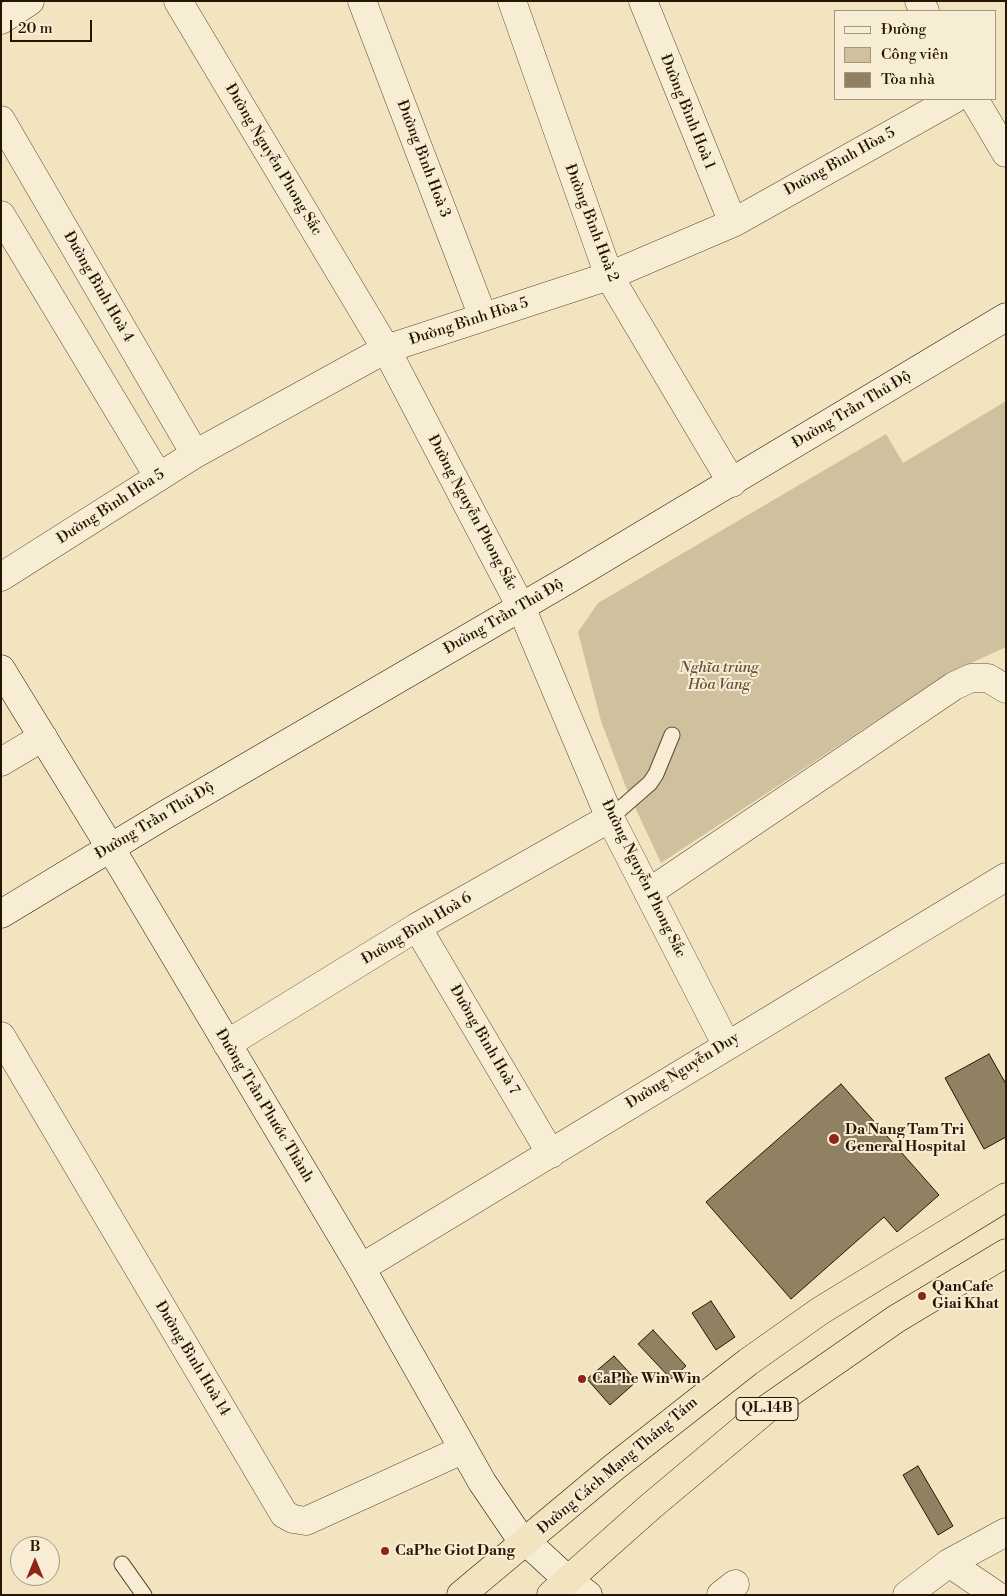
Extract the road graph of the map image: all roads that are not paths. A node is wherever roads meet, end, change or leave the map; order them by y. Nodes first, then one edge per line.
1 (30, 1) edge
2 (178, 1) edge
3 (362, 1) edge
4 (512, 1) edge
5 (643, 1) edge
6 (1, 20) edge
7 (952, 100) edge
8 (975, 100) edge
9 (1, 120) edge
10 (1006, 153) edge
11 (1, 215) edge
12 (732, 223) junction
13 (609, 276) junction
14 (483, 317) junction
15 (1006, 317) edge
16 (386, 349) junction
17 (195, 454) junction
18 (158, 476) junction
19 (732, 482) junction
20 (1, 577) edge
21 (521, 607) junction
22 (1, 669) edge
23 (997, 683) edge
24 (672, 735) dead end
25 (43, 737) junction
26 (1, 762) edge
27 (610, 818) junction
28 (110, 847) junction
29 (1006, 877) edge
30 (648, 893) junction
31 (1, 914) edge
32 (417, 927) junction
33 (1, 1036) edge
34 (227, 1044) junction
35 (726, 1044) junction
36 (551, 1154) junction
37 (1006, 1198) edge
38 (1006, 1253) edge
39 (361, 1268) junction
40 (462, 1450) junction
41 (1006, 1532) edge
42 (528, 1541) junction
43 (949, 1563) junction
44 (122, 1564) dead end
45 (569, 1590) edge
46 (144, 1595) edge
47 (461, 1595) edge
48 (907, 1595) edge
49 (996, 1595) edge

1 - 6 street
2 - 16 street, Đường Nguyễn Phong Sắc
3 - 14 street, Đường Bình Hoà 3
4 - 13 street, Đường Bình Hoà 2
5 - 12 street, Đường Bình Hoà 1
7 - 12 street, Đường Bình Hòa 5
8 - 10 street
9 - 17 street, Đường Bình Hoà 4
11 - 18 street
12 - 13 street, Đường Bình Hòa 5
13 - 14 street, Đường Bình Hòa 5
13 - 19 street, Đường Bình Hoà 2
14 - 16 street, Đường Bình Hòa 5
15 - 19 street, Đường Trần Thủ Độ
16 - 17 street, Đường Bình Hòa 5
16 - 21 street, Đường Nguyễn Phong Sắc
17 - 18 street, Đường Bình Hòa 5
18 - 20 street, Đường Bình Hòa 5
19 - 21 street, Đường Trần Thủ Độ
21 - 27 street, Đường Nguyễn Phong Sắc
21 - 28 street, Đường Trần Thủ Độ
22 - 25 street, Đường Trần Phước Thành
23 - 30 street
24 - 27 lane
25 - 26 street
25 - 28 street, Đường Trần Phước Thành
27 - 30 street, Đường Nguyễn Phong Sắc
27 - 32 street, Đường Bình Hoà 6
28 - 31 street, Đường Trần Thủ Độ
28 - 34 street, Đường Trần Phước Thành
29 - 35 street, Đường Nguyễn Duy
30 - 35 street, Đường Nguyễn Phong Sắc
32 - 34 street, Đường Bình Hoà 6
32 - 36 street, Đường Bình Hoà 7
33 - 40 street, Đường Bình Hoà 14
34 - 39 street, Đường Trần Phước Thành
35 - 36 street, Đường Nguyễn Duy
36 - 39 street, Đường Nguyễn Duy
37 - 42 highway, Đường Cách Mạng Tháng Tám / QL.14B
38 - 45 highway, QL.14B
39 - 40 street, Đường Trần Phước Thành
40 - 42 street, Đường Trần Phước Thành
41 - 43 street
42 - 45 street, Đường Trần Phước Thành
42 - 47 highway, Đường Cách Mạng Tháng Tám / QL.14B
43 - 48 street
43 - 49 street
44 - 46 lane

